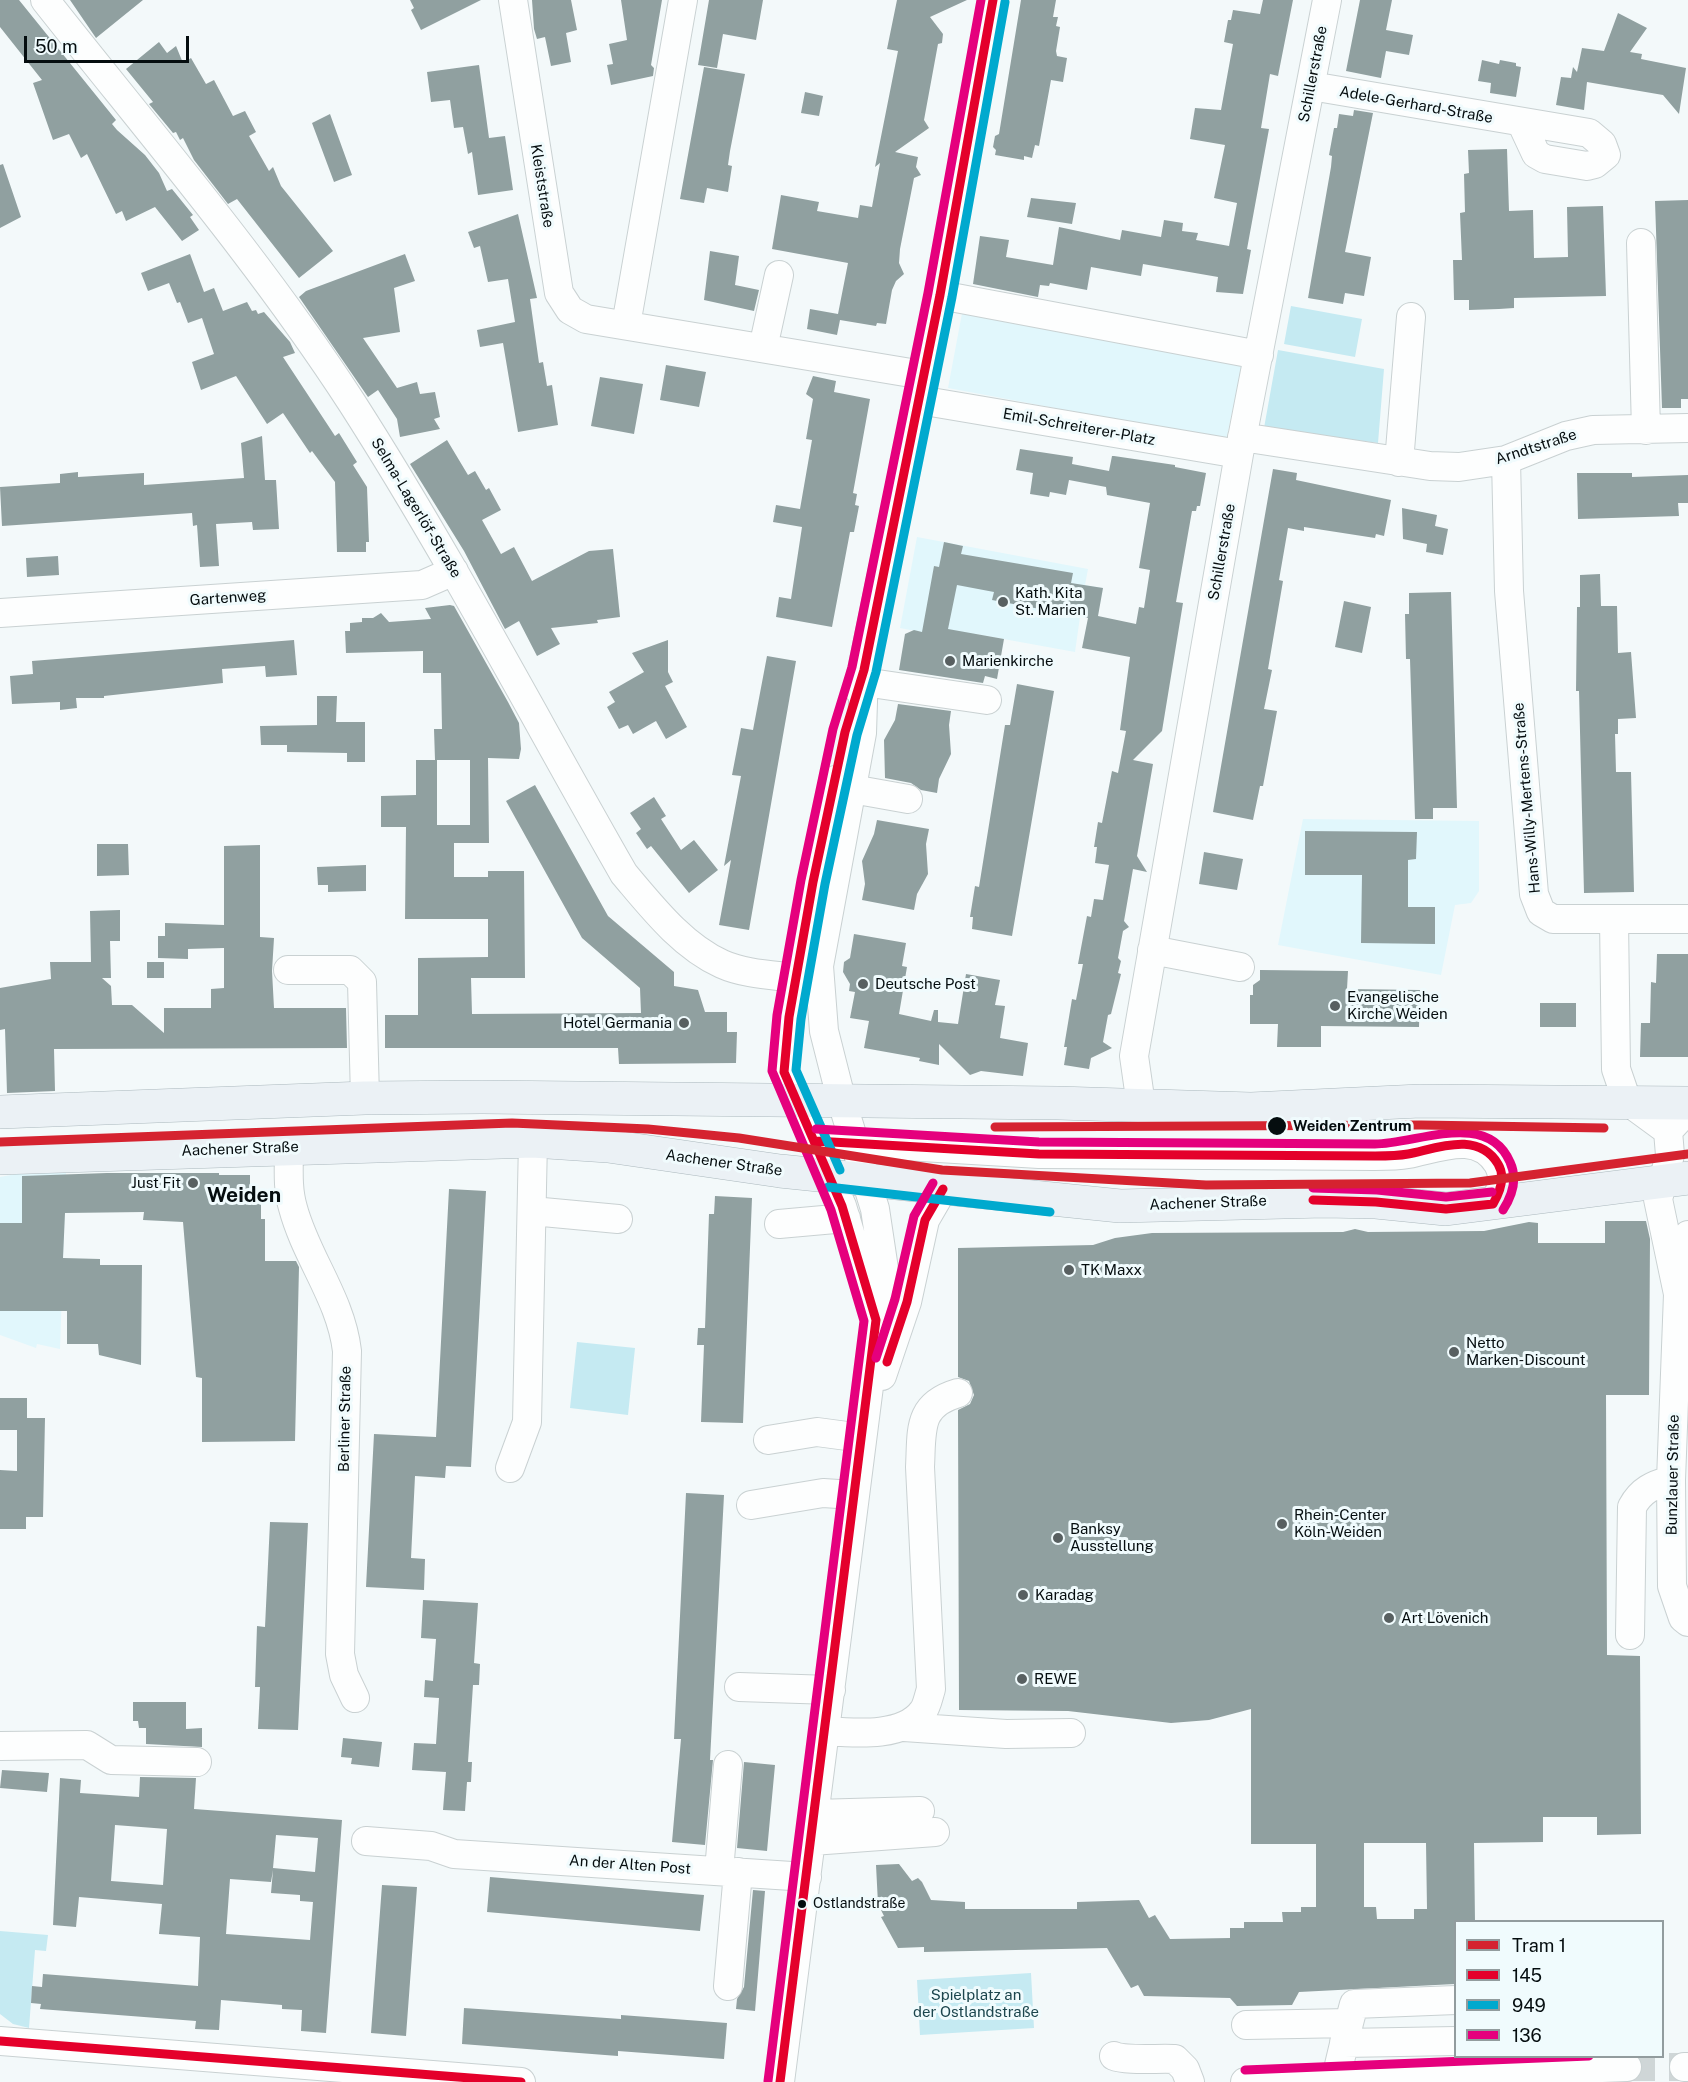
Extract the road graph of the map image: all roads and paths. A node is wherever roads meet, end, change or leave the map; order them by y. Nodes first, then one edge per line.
1 (45, 0) edge
2 (513, 0) edge
3 (683, 0) edge
4 (993, 0) edge
5 (1327, 0) edge
6 (1311, 86) junction
7 (1522, 124) dead end
8 (1641, 243) dead end
9 (779, 275) dead end
10 (940, 295) junction
11 (1411, 317) dead end
12 (626, 325) junction
13 (763, 348) junction
14 (1259, 356) junction
15 (921, 388) junction
16 (1688, 428) edge
17 (1646, 430) junction
18 (1241, 446) junction
19 (1506, 460) junction
20 (1399, 462) junction
21 (454, 571) junction
22 (0, 613) edge
23 (864, 676) junction
24 (987, 700) dead end
25 (852, 789) junction
26 (908, 799) dead end
27 (1614, 919) junction
28 (1688, 920) edge
29 (1152, 950) junction
30 (1240, 967) dead end
31 (288, 970) dead end
32 (795, 978) junction
33 (365, 1098) junction
34 (798, 1101) junction
35 (1627, 1101) junction
36 (842, 1102) junction
37 (1688, 1103) edge
38 (1141, 1105) junction
39 (1688, 1110) edge
40 (0, 1112) edge
41 (533, 1141) junction
42 (815, 1141) junction
43 (854, 1142) junction
44 (289, 1147) junction
45 (0, 1158) edge
46 (1677, 1170) edge
47 (829, 1175) junction
48 (866, 1178) junction
49 (943, 1189) junction
50 (1493, 1204) junction
51 (532, 1211) junction
52 (846, 1218) junction
53 (618, 1219) dead end
54 (779, 1224) dead end
55 (1688, 1234) edge
56 (1678, 1294) junction
57 (876, 1320) junction
58 (958, 1393) dead end
59 (862, 1438) junction
60 (768, 1440) dead end
61 (510, 1468) dead end
62 (1671, 1480) junction
63 (854, 1495) junction
64 (751, 1505) dead end
65 (1685, 1620) edge
66 (1630, 1635) dead end
67 (740, 1687) dead end
68 (831, 1690) junction
69 (355, 1698) dead end
70 (904, 1727) junction
71 (824, 1731) junction
72 (1071, 1733) dead end
73 (0, 1746) edge
74 (197, 1762) dead end
75 (728, 1766) dead end
76 (928, 1821) dead end
77 (813, 1827) junction
78 (366, 1841) dead end
79 (729, 1872) junction
80 (807, 1877) junction
81 (728, 1986) dead end
82 (1454, 2000) edge
83 (1246, 2025) dead end
84 (1346, 2033) junction
85 (0, 2041) edge
86 (1454, 2041) edge
87 (1114, 2056) dead end
88 (1627, 2067) tunnel mouth
89 (333, 2075) edge
90 (1335, 2080) edge
91 (521, 2082) edge
92 (780, 2082) edge
93 (1190, 2082) edge
94 (1245, 2082) edge

1 - 21 street, Selma-Lagerlöf-Straße
2 - 12 street, Kleiststraße
3 - 12 street
4 - 10 street
5 - 6 street, Schillerstraße
6 - 7 street, Adele-Gerhard-Straße
6 - 14 street, Schillerstraße
8 - 17 street
9 - 13 street
10 - 14 street
10 - 15 street
11 - 20 street
12 - 13 street, Kleiststraße
13 - 15 street, Kleiststraße
14 - 18 street, Schillerstraße
15 - 18 street, Emil-Schreiterer-Platz
15 - 23 street
16 - 17 street, Arndtstraße
17 - 19 street, Arndtstraße
18 - 20 street, Arndtstraße
18 - 29 street, Schillerstraße
19 - 20 street, Arndtstraße
19 - 27 street, Hans-Willy-Mertens-Straße
21 - 22 street, Gartenweg
21 - 32 street, Selma-Lagerlöf-Straße
23 - 24 street
23 - 25 street
23 - 32 street
25 - 26 street
25 - 36 street
27 - 28 street, Hans-Willy-Mertens-Straße
27 - 35 street
29 - 30 street
29 - 38 street, Schillerstraße
31 - 33 street
32 - 34 street
33 - 34 main road
33 - 40 main road
34 - 36 main road
34 - 42 street
35 - 37 main road
35 - 38 main road
35 - 46 street
36 - 38 main road
36 - 43 street
39 - 46 street
41 - 44 main road, Aachener Straße
41 - 47 main road, Aachener Straße
41 - 51 street
42 - 43 street
42 - 47 street
43 - 48 street
43 - 50 street
44 - 45 main road, Aachener Straße
44 - 69 street, Berliner Straße
46 - 50 main road, Aachener Straße
46 - 56 street, Bunzlauer Straße
47 - 48 main road, Aachener Straße
47 - 52 street
48 - 49 main road, Aachener Straße
48 - 57 street
49 - 50 main road, Aachener Straße
49 - 59 street
51 - 53 street
51 - 61 street
52 - 54 street
52 - 57 street
55 - 56 street, Bunzlauer Straße
56 - 62 street, Bunzlauer Straße
57 - 59 street
58 - 70 street
59 - 60 street
59 - 63 street
62 - 65 street, Bunzlauer Straße
62 - 66 street
63 - 64 street
63 - 68 street
67 - 68 street
68 - 71 street
70 - 71 street
70 - 72 street
71 - 77 street
73 - 74 street
75 - 79 street
76 - 77 street
77 - 80 street
78 - 79 street, An der Alten Post
79 - 80 street, An der Alten Post
79 - 81 street
80 - 92 street
82 - 84 street
83 - 84 street
84 - 86 street
84 - 90 street
85 - 89 street
87 - 93 street
88 - 90 street
89 - 91 street
90 - 94 street

